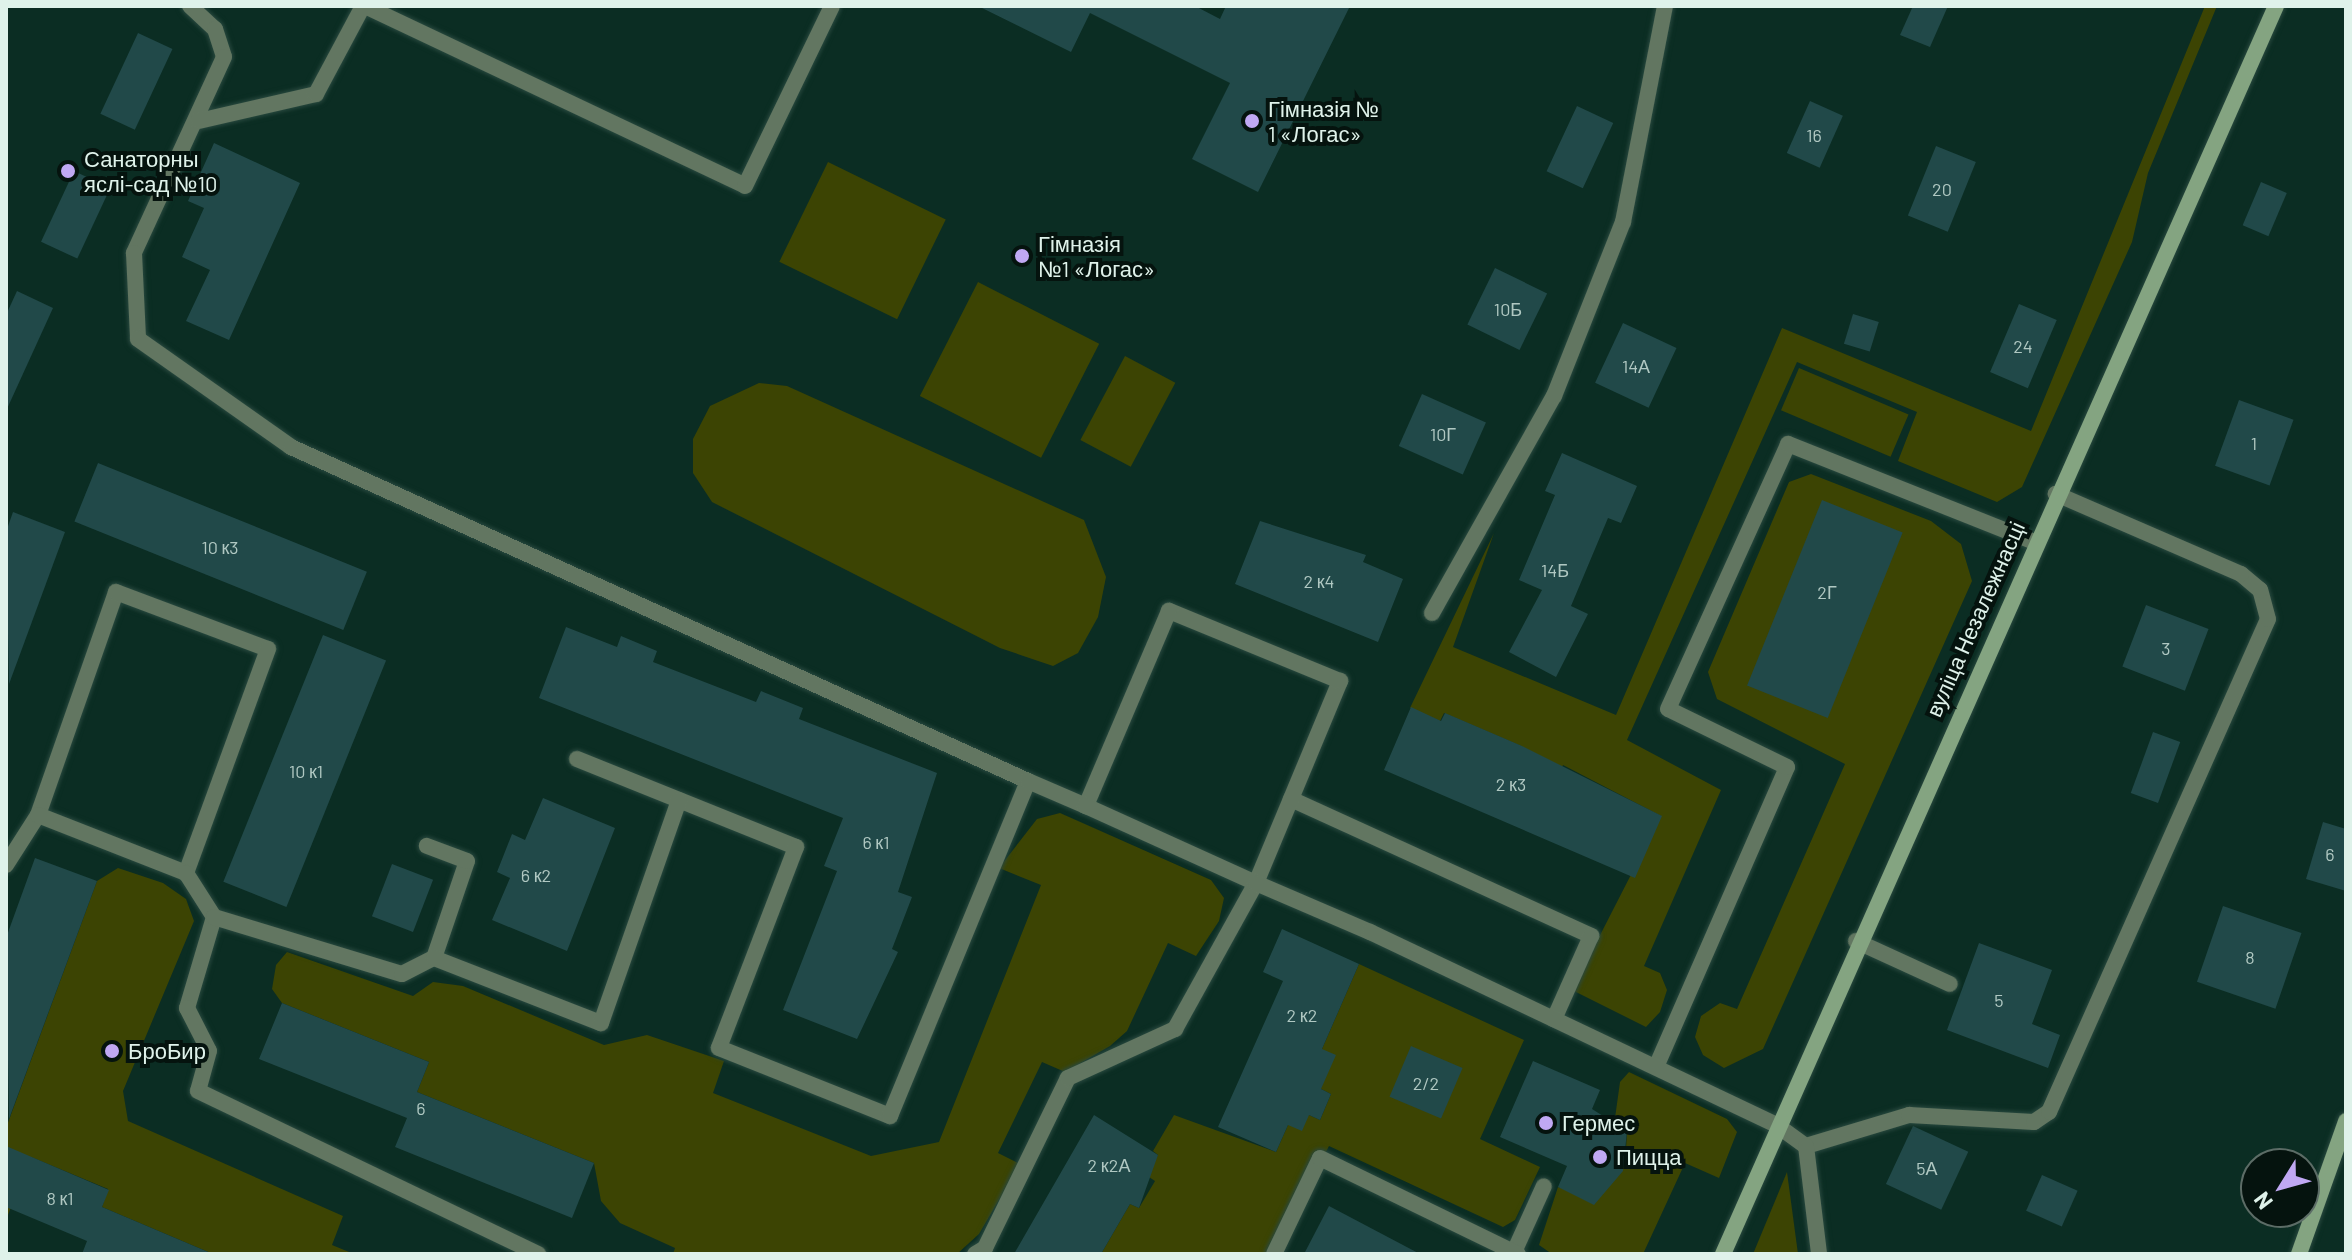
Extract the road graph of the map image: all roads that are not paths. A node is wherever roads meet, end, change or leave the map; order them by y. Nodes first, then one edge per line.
1 (190, 6) edge
2 (364, 6) edge
3 (832, 6) edge
4 (1665, 6) edge
5 (2276, 6) edge
6 (199, 121) junction
7 (2056, 494) junction
8 (2034, 542) junction
9 (1432, 613) dead end
10 (577, 759) dead end
11 (1028, 781) junction
12 (1291, 799) junction
13 (679, 800) junction
14 (1086, 806) junction
15 (38, 815) junction
16 (427, 846) dead end
17 (6, 865) edge
18 (186, 873) junction
19 (1256, 883) junction
20 (214, 917) junction
21 (1856, 941) junction
22 (434, 958) junction
23 (1950, 984) dead end
24 (1554, 1019) junction
25 (1656, 1067) junction
26 (2346, 1121) edge
27 (1778, 1126) junction
28 (1806, 1146) junction
29 (1544, 1186) dead end
30 (1516, 1253) edge
31 (538, 1254) edge
32 (975, 1254) edge
33 (1274, 1254) edge
34 (1723, 1254) edge
35 (1819, 1254) edge
36 (2299, 1254) edge

1 - 6 lane
2 - 3 lane
2 - 6 lane
4 - 9 lane
5 - 7 main road, вуліца Незалежнасці
6 - 11 lane
7 - 8 main road, вуліца Незалежнасці
7 - 28 lane
8 - 21 main road, вуліца Незалежнасці
8 - 25 lane
10 - 13 lane
11 - 13 lane
11 - 14 lane
12 - 14 lane
12 - 19 lane
12 - 24 lane
13 - 22 lane
14 - 19 lane
15 - 17 lane
15 - 18 lane
15 - 18 lane
16 - 22 lane
18 - 20 lane
19 - 24 lane
19 - 32 lane
20 - 22 lane
20 - 31 lane
21 - 23 lane
21 - 27 main road, вуліца Незалежнасці
24 - 25 lane
25 - 27 lane
26 - 36 main road
27 - 28 lane
27 - 34 main road, вуліца Незалежнасці
28 - 35 lane
29 - 30 lane
30 - 33 lane

